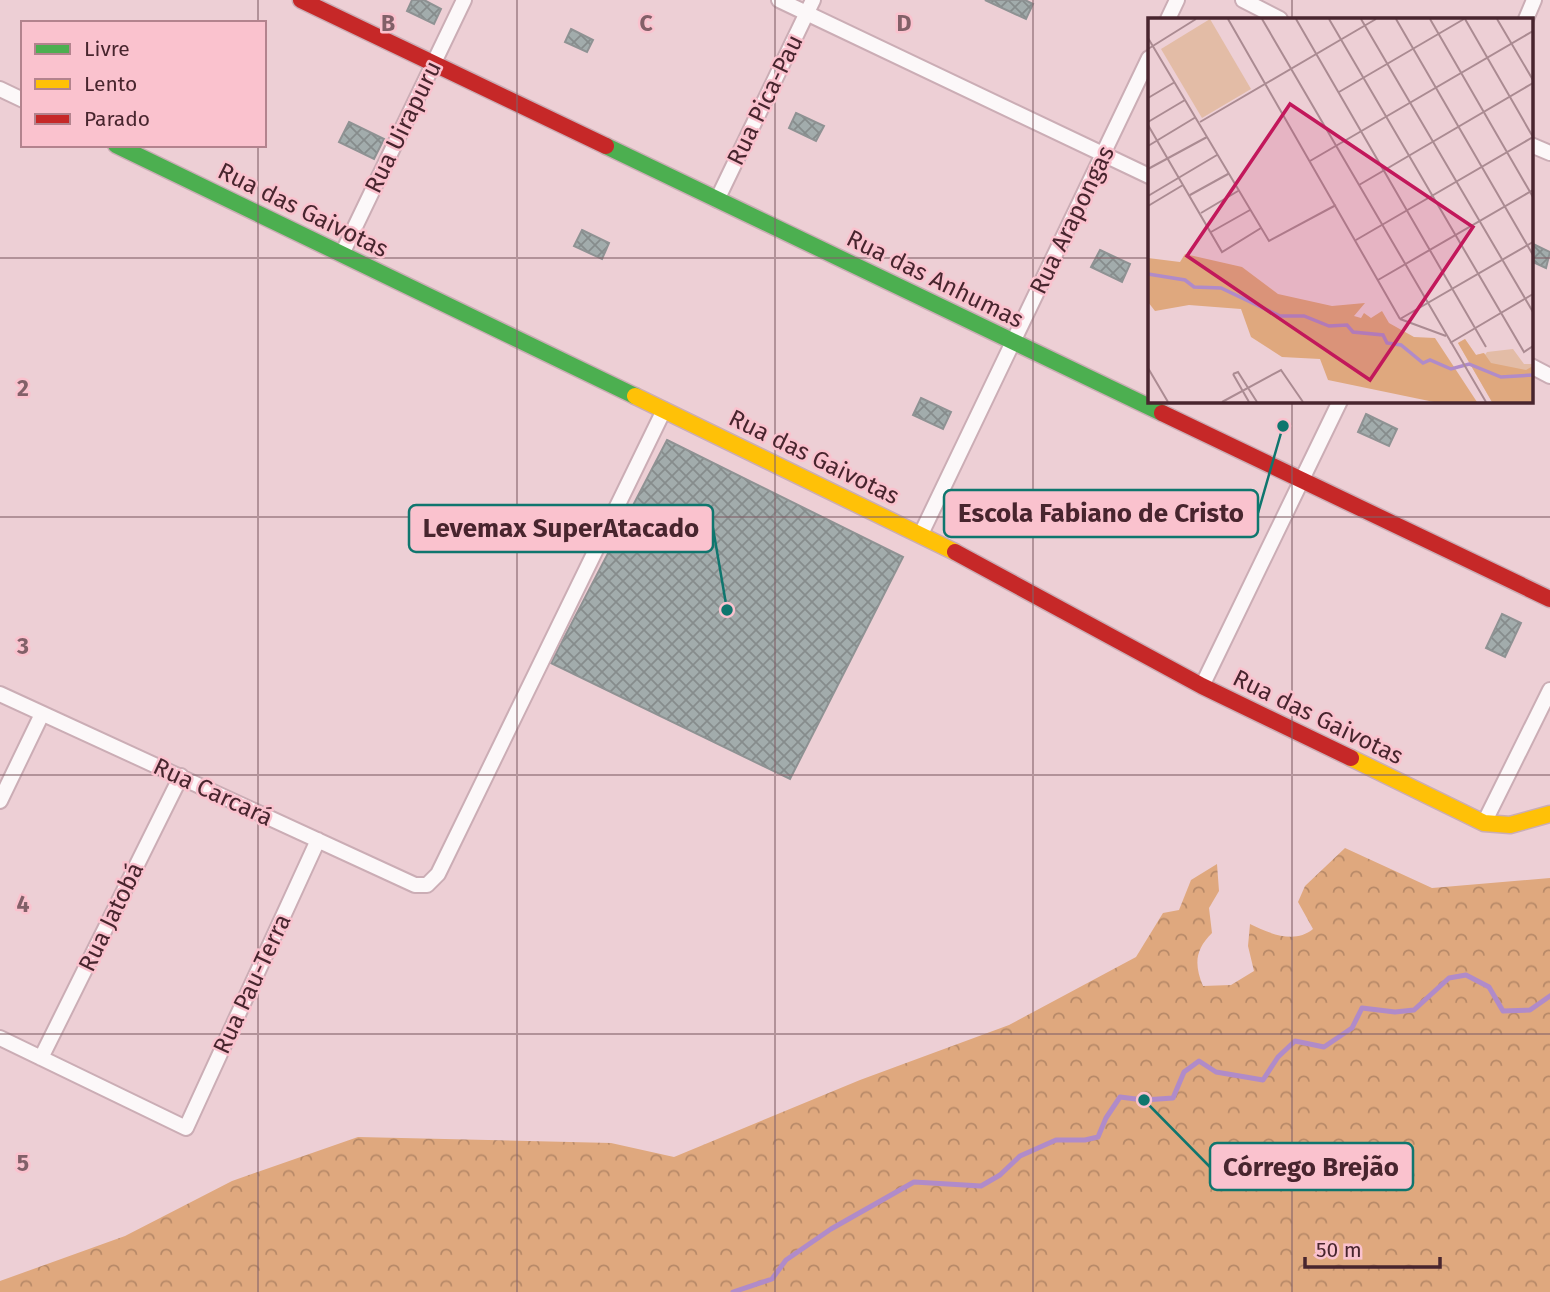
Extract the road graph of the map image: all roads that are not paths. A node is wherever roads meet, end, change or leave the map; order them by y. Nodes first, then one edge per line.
1 (301, 0) edge
2 (464, 0) edge
3 (779, 0) edge
4 (1177, 0) edge
5 (1243, 0) edge
6 (1534, 0) edge
7 (810, 7) edge
8 (1168, 18) edge
9 (1278, 18) edge
10 (1526, 18) edge
11 (1148, 60) edge
12 (434, 64) junction
13 (0, 89) edge
14 (21, 99) edge
15 (1532, 145) edge
16 (120, 147) edge
17 (1550, 153) edge
18 (1103, 154) junction
19 (1148, 176) edge
20 (717, 200) junction
21 (342, 254) junction
22 (1013, 341) junction
23 (1532, 367) edge
24 (1550, 376) edge
25 (1340, 402) edge
26 (664, 410) junction
27 (1301, 480) junction
28 (921, 534) junction
29 (1550, 599) edge
30 (1202, 686) junction
31 (1550, 690) edge
32 (0, 694) edge
33 (42, 714) junction
34 (181, 776) junction
35 (0, 801) edge
36 (1550, 814) edge
37 (1484, 823) junction
38 (318, 840) junction
39 (0, 1038) edge
40 (41, 1058) junction

1 - 12 street, Rua das Anhumas
2 - 12 street, Rua Uirapuru
3 - 7 street
4 - 8 street
5 - 9 street
6 - 10 street
7 - 18 street
7 - 20 street, Rua Pica-Pau
11 - 18 street, Rua Arapongas
12 - 20 street, Rua das Anhumas
12 - 21 street, Rua Uirapuru
13 - 14 street
15 - 17 street
16 - 21 street, Rua das Gaivotas
18 - 19 street
18 - 22 street, Rua Arapongas
20 - 22 street, Rua das Anhumas
21 - 26 street, Rua das Gaivotas
22 - 27 street, Rua das Anhumas
22 - 28 street, Rua Arapongas
23 - 24 street
25 - 27 street
26 - 28 street, Rua das Gaivotas
26 - 38 street, Rua Carcará
27 - 29 street, Rua das Anhumas
27 - 30 street
28 - 30 street, Rua das Gaivotas
30 - 37 street, Rua das Gaivotas
31 - 37 street
32 - 33 street, Rua Carcará
33 - 34 street, Rua Carcará
33 - 35 street
34 - 38 street, Rua Carcará
34 - 40 street, Rua Jatobá
36 - 37 street
38 - 40 street, Rua Pau-Terra
39 - 40 street

